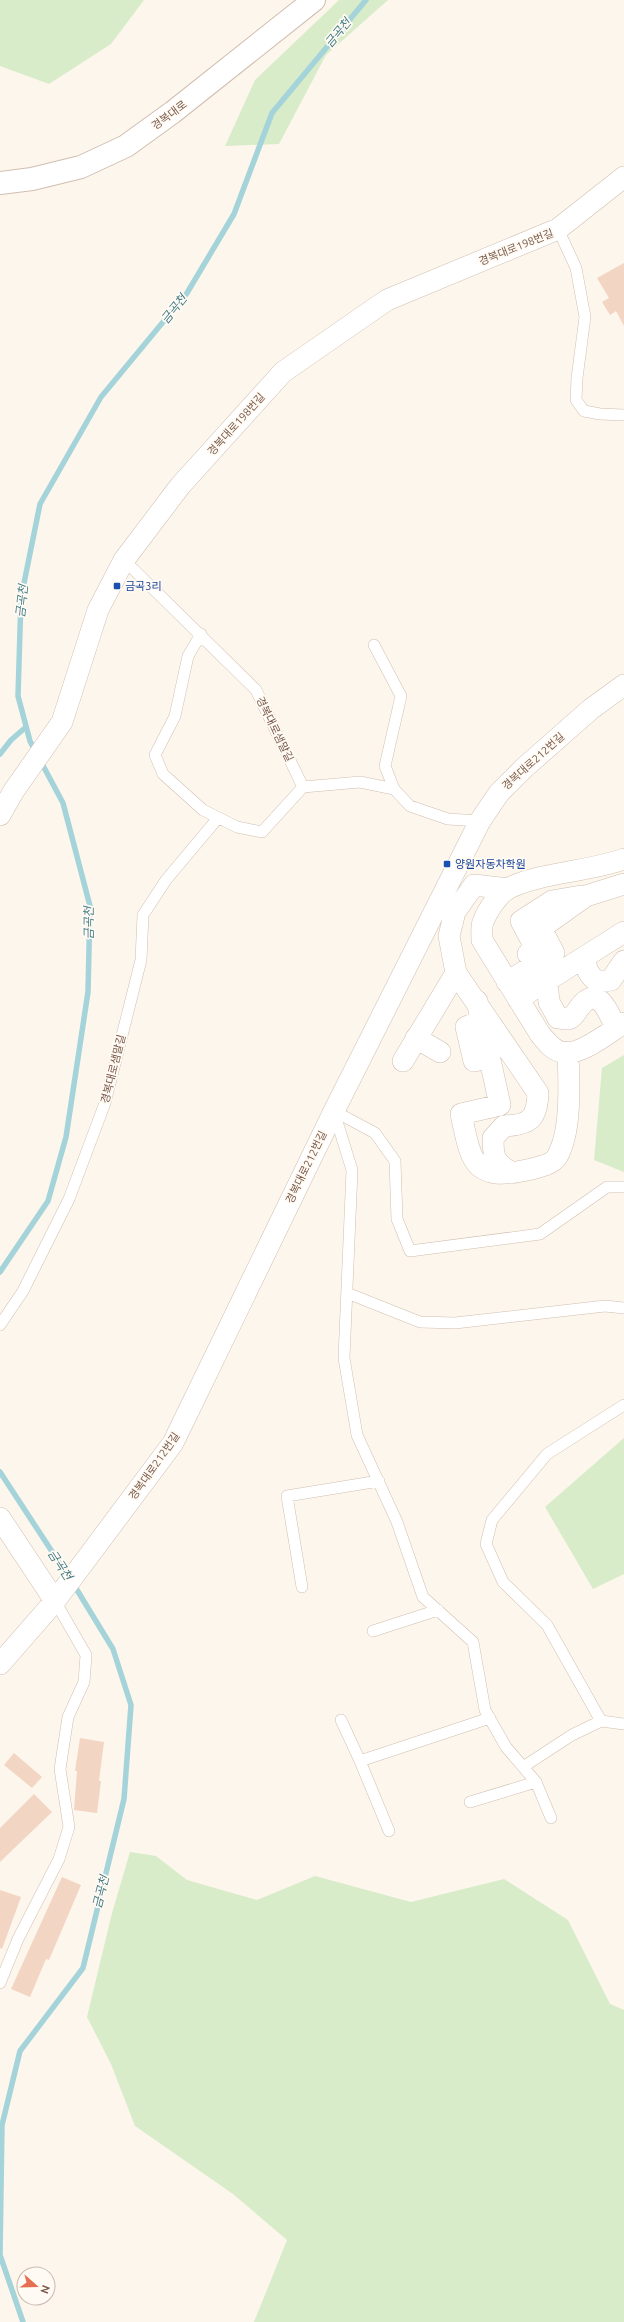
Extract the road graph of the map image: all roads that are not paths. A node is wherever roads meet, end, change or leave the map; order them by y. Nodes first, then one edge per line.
1 (314, 0) edge
2 (624, 177) edge
3 (0, 183) edge
4 (558, 229) junction
5 (624, 415) edge
6 (124, 560) junction
7 (201, 634) junction
8 (374, 645) dead end
9 (624, 685) edge
10 (303, 787) junction
11 (394, 789) junction
12 (0, 815) edge
13 (218, 818) junction
14 (480, 821) junction
15 (624, 859) edge
16 (450, 879) junction
17 (624, 884) edge
18 (508, 889) junction
19 (468, 894) junction
20 (624, 932) edge
21 (585, 957) junction
22 (624, 961) edge
23 (456, 973) junction
24 (547, 981) junction
25 (508, 984) junction
26 (479, 1011) junction
27 (620, 1026) edge
28 (416, 1038) junction
29 (440, 1052) dead end
30 (568, 1052) junction
31 (403, 1060) dead end
32 (334, 1111) junction
33 (512, 1173) junction
34 (624, 1187) edge
35 (347, 1293) junction
36 (624, 1308) edge
37 (0, 1325) edge
38 (624, 1405) edge
39 (379, 1481) junction
40 (0, 1518) edge
41 (302, 1587) dead end
42 (55, 1601) junction
43 (438, 1610) junction
44 (373, 1631) dead end
45 (0, 1664) edge
46 (490, 1718) junction
47 (341, 1720) dead end
48 (601, 1721) junction
49 (624, 1724) edge
50 (360, 1761) junction
51 (523, 1767) junction
52 (536, 1782) junction
53 (470, 1802) dead end
54 (551, 1818) dead end
55 (389, 1831) dead end
56 (0, 1983) edge

1 - 3 street, 경복대로
2 - 4 street, 경복대로198번길
4 - 5 lane, 경복대로198번길
4 - 6 street, 경복대로198번길
6 - 7 lane, 경복대로샘말길
6 - 12 street, 경복대로198번길
7 - 10 lane, 경복대로샘말길
7 - 13 lane
8 - 11 lane
9 - 14 street, 경복대로212번길
10 - 11 lane
10 - 13 lane
11 - 14 lane
13 - 37 lane, 경복대로샘말길
14 - 16 street, 경복대로212번길
15 - 18 street
16 - 19 street
16 - 32 street, 경복대로212번길
17 - 25 street
18 - 19 street
18 - 25 street
19 - 23 street
20 - 21 street
21 - 22 street
21 - 24 street
23 - 26 street
23 - 28 street
24 - 25 street
24 - 27 street
25 - 30 street
26 - 33 street
26 - 33 street
27 - 30 street
28 - 29 street
28 - 31 street
30 - 33 street
32 - 34 lane
32 - 35 lane
32 - 42 street, 경복대로212번길
35 - 36 lane
35 - 39 lane
38 - 48 lane
39 - 41 lane
39 - 43 lane
40 - 42 street
42 - 45 street, 경복대로212번길
42 - 56 lane
43 - 44 lane
43 - 46 lane
46 - 50 lane
46 - 51 lane
47 - 50 lane
48 - 49 lane
48 - 51 lane
50 - 55 lane
51 - 52 lane
52 - 53 lane
52 - 54 lane

